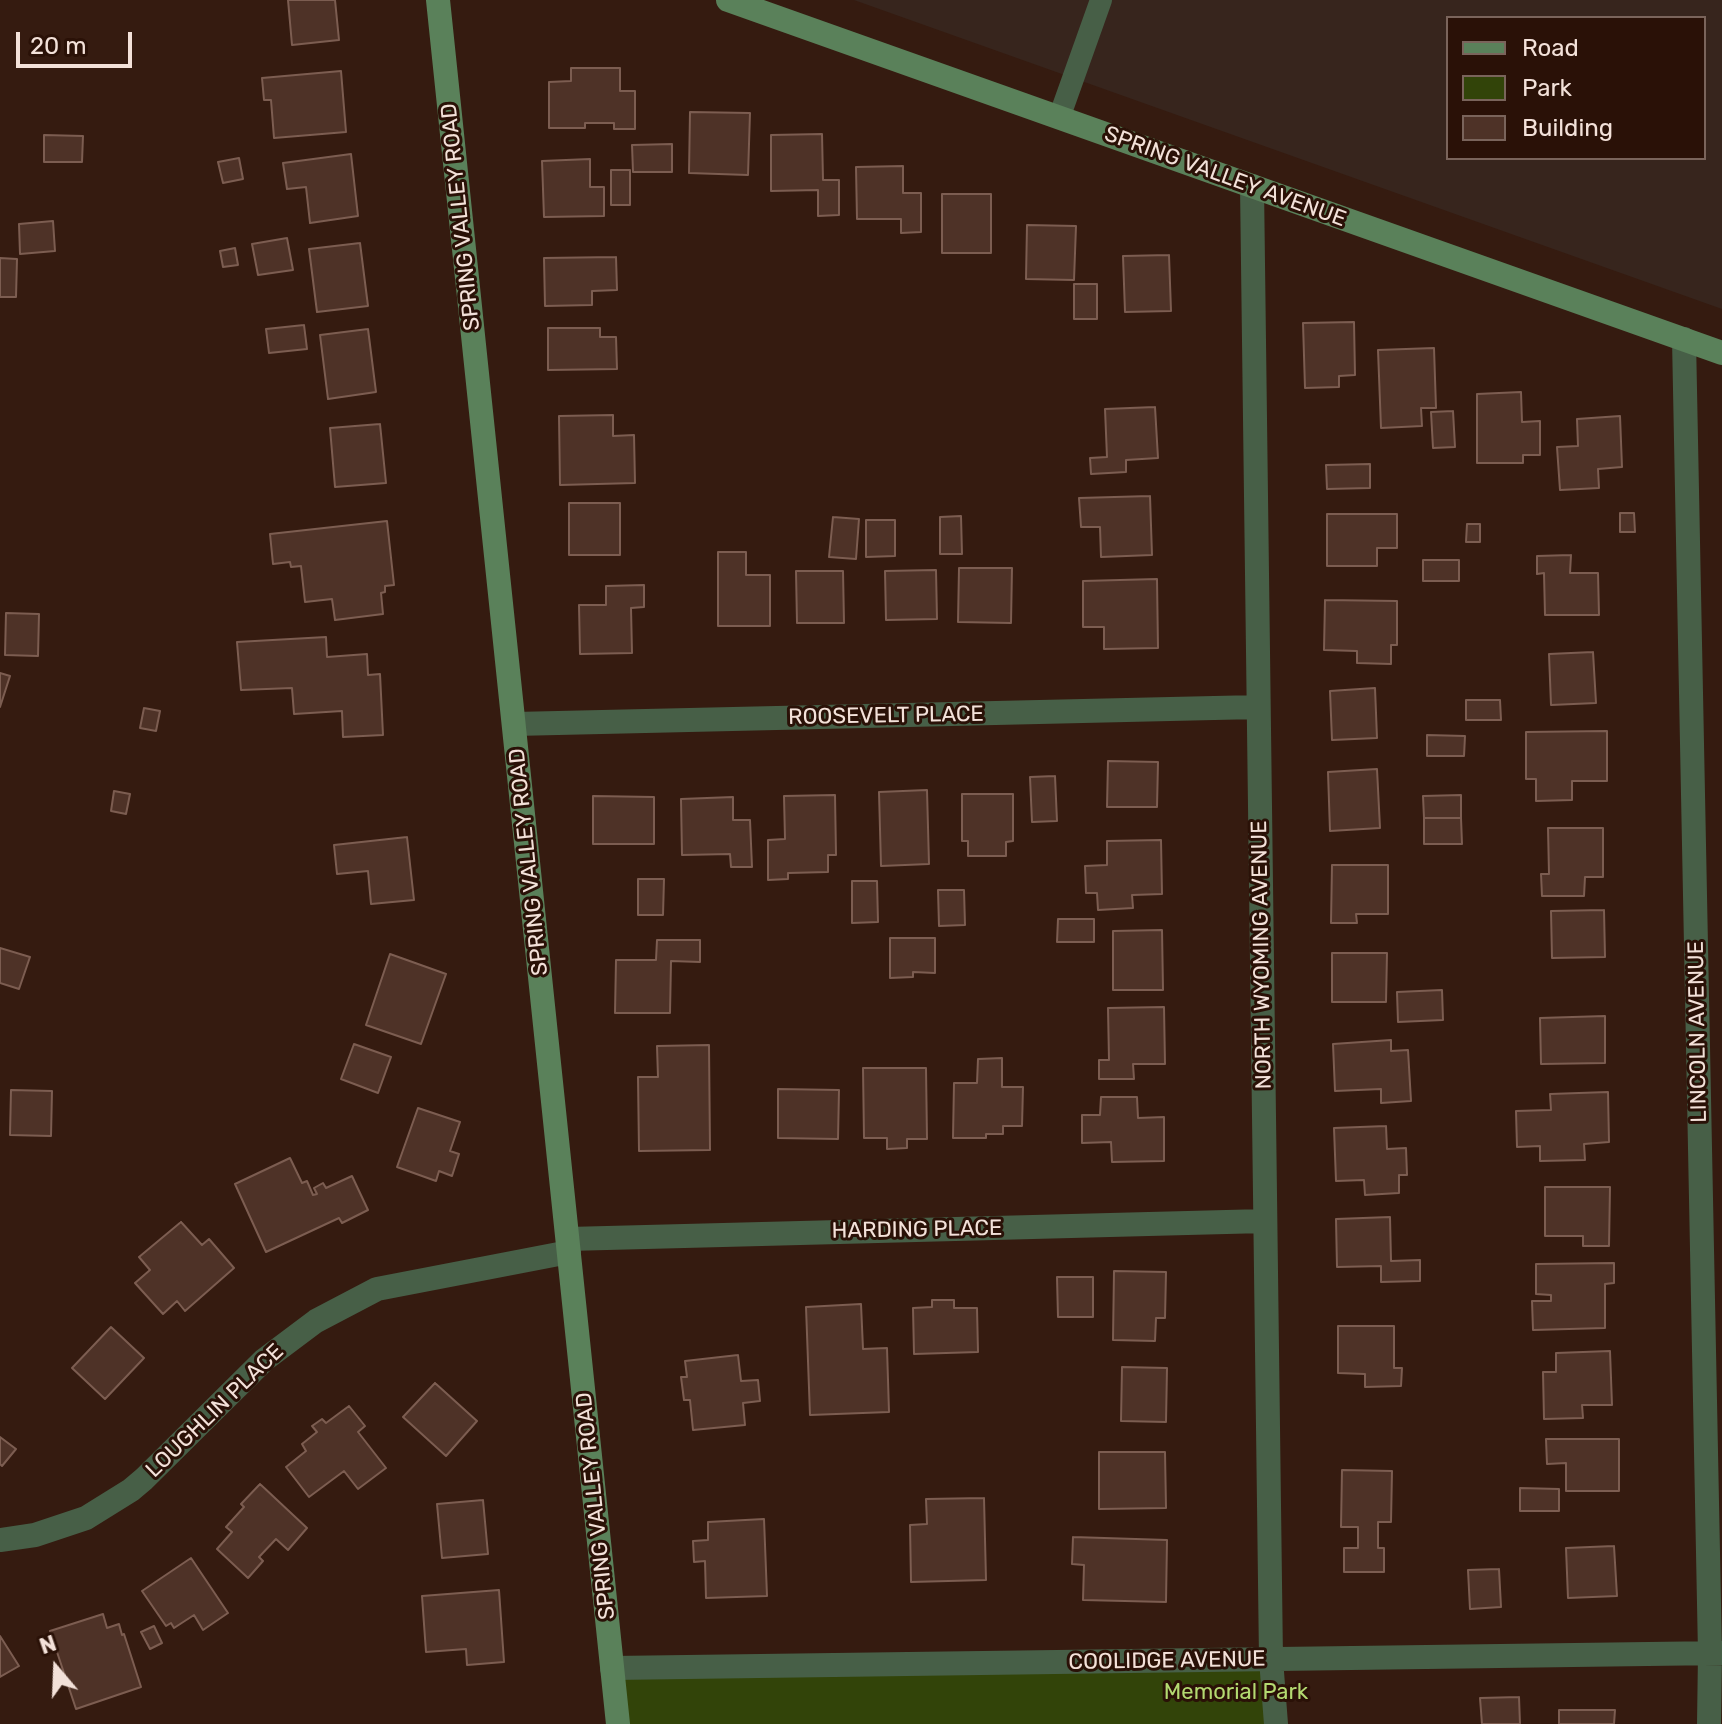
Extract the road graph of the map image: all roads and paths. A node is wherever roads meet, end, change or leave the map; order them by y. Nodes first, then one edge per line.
1 (438, 0) edge
2 (728, 0) edge
3 (1101, 0) edge
4 (1059, 118) junction
5 (1252, 186) junction
6 (1684, 339) junction
7 (1722, 353) edge
8 (1258, 707) junction
9 (514, 724) junction
10 (1265, 1221) junction
11 (568, 1245) junction
12 (0, 1540) edge
13 (1716, 1653) edge
14 (1271, 1659) junction
15 (612, 1668) junction
16 (618, 1724) edge
17 (1276, 1724) edge
18 (1709, 1724) edge

1 - 9 street, SPRING VALLEY ROAD
2 - 4 street, SPRING VALLEY AVENUE
3 - 4 lane
4 - 5 street, SPRING VALLEY AVENUE
5 - 6 street, SPRING VALLEY AVENUE
5 - 8 street, NORTH WYOMING AVENUE
6 - 7 street, SPRING VALLEY AVENUE
6 - 13 street, LINCOLN AVENUE
8 - 9 street, ROOSEVELT PLACE
8 - 10 street, NORTH WYOMING AVENUE
9 - 11 street, SPRING VALLEY ROAD
10 - 11 street, HARDING PLACE
10 - 14 street, NORTH WYOMING AVENUE
11 - 12 street, LOUGHLIN PLACE
11 - 15 street, SPRING VALLEY ROAD
13 - 14 street, COOLIDGE AVENUE
13 - 18 street, LINCOLN AVENUE
14 - 15 street, COOLIDGE AVENUE
14 - 17 street, NORTH WYOMING AVENUE
15 - 16 street, SPRING VALLEY ROAD

